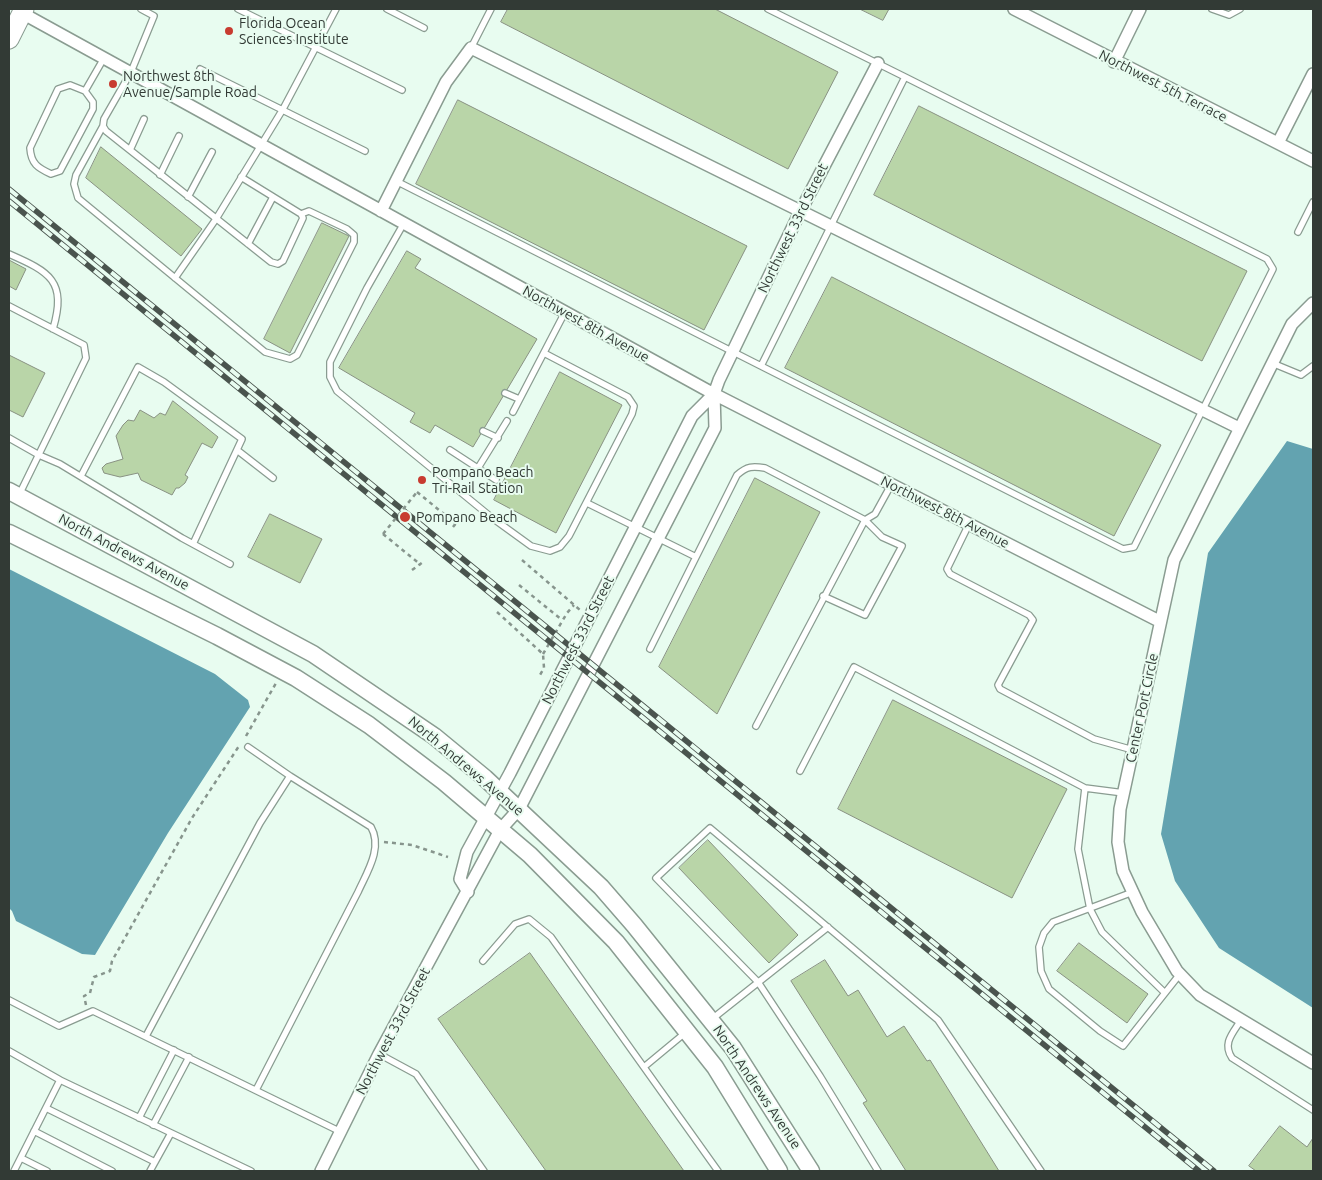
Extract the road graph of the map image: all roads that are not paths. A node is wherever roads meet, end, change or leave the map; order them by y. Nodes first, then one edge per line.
1 (140, 9) edge
2 (238, 9) edge
3 (336, 9) edge
4 (387, 9) edge
5 (490, 9) edge
6 (768, 9) edge
7 (1014, 9) edge
8 (1140, 9) edge
9 (1212, 9) edge
10 (1240, 9) edge
11 (21, 10) edge
12 (424, 28) dead end
13 (9, 38) edge
14 (315, 48) junction
15 (471, 48) junction
16 (104, 58) junction
17 (1114, 62) junction
18 (878, 63) junction
19 (200, 69) dead end
20 (131, 72) junction
21 (1313, 74) edge
22 (905, 77) junction
23 (402, 90) dead end
24 (85, 91) junction
25 (283, 110) junction
26 (144, 119) dead end
27 (103, 126) junction
28 (179, 136) dead end
29 (1278, 143) junction
30 (261, 144) junction
31 (130, 150) junction
32 (365, 151) dead end
33 (212, 152) dead end
34 (1313, 161) edge
35 (160, 175) junction
36 (242, 177) junction
37 (396, 181) junction
38 (188, 197) junction
39 (273, 197) junction
40 (1313, 202) edge
41 (381, 211) junction
42 (800, 212) junction
43 (302, 214) junction
44 (216, 219) junction
45 (404, 224) junction
46 (830, 226) junction
47 (1298, 232) dead end
48 (248, 244) junction
49 (9, 254) edge
50 (175, 278) junction
51 (1313, 303) edge
52 (9, 306) edge
53 (565, 312) junction
54 (53, 329) junction
55 (544, 353) junction
56 (732, 353) junction
57 (1272, 363) junction
58 (761, 366) junction
59 (1313, 366) edge
60 (505, 393) dead end
61 (714, 394) junction
62 (520, 399) junction
63 (1202, 410) junction
64 (513, 412) dead end
65 (508, 421) dead end
66 (1238, 428) junction
67 (483, 431) dead end
68 (9, 438) edge
69 (498, 438) junction
70 (236, 450) junction
71 (450, 450) dead end
72 (39, 455) junction
73 (478, 468) junction
74 (81, 476) junction
75 (273, 478) dead end
76 (496, 480) dead end
77 (891, 484) junction
78 (13, 494) edge
79 (587, 503) junction
80 (865, 520) junction
81 (969, 524) junction
82 (636, 527) junction
83 (9, 533) edge
84 (658, 538) junction
85 (192, 544) junction
86 (696, 557) junction
87 (230, 564) dead end
88 (823, 596) junction
89 (1159, 621) junction
90 (650, 649) dead end
91 (756, 726) dead end
92 (248, 747) dead end
93 (1133, 750) junction
94 (800, 771) dead end
95 (290, 776) junction
96 (1085, 788) junction
97 (500, 793) junction
98 (1124, 793) junction
99 (519, 809) junction
100 (486, 817) junction
101 (500, 830) junction
102 (468, 892) junction
103 (1133, 892) junction
104 (1090, 909) junction
105 (828, 927) junction
106 (483, 961) dead end
107 (1180, 974) junction
108 (758, 982) junction
109 (1165, 992) junction
110 (9, 1000) edge
111 (711, 1020) junction
112 (1241, 1020) junction
113 (687, 1031) junction
114 (146, 1036) junction
115 (174, 1050) junction
116 (9, 1051) edge
117 (379, 1054) junction
118 (189, 1057) junction
119 (1313, 1063) edge
120 (644, 1067) junction
121 (60, 1080) junction
122 (256, 1090) junction
123 (46, 1108) junction
124 (1313, 1110) edge
125 (139, 1118) junction
126 (154, 1125) junction
127 (34, 1132) junction
128 (341, 1132) junction
129 (171, 1133) junction
130 (21, 1158) junction
131 (155, 1162) junction
132 (9, 1171) edge
133 (14, 1171) edge
134 (47, 1171) edge
135 (112, 1171) edge
136 (150, 1171) edge
137 (251, 1171) edge
138 (321, 1171) edge
139 (484, 1171) edge
140 (718, 1171) edge
141 (779, 1171) edge
142 (811, 1171) edge
143 (878, 1171) edge
144 (1041, 1171) edge

1 - 20 lane
2 - 14 lane
3 - 14 lane
4 - 12 lane
5 - 15 lane
6 - 18 lane
7 - 17 street, Northwest 5th Terrace
8 - 17 street
9 - 10 lane
11 - 13 main road
11 - 16 street, Northwest 8th Avenue
14 - 23 lane
14 - 25 lane
15 - 37 street
15 - 42 street
16 - 20 street, Northwest 8th Avenue
16 - 24 lane
17 - 29 street, Northwest 5th Terrace
18 - 22 lane
18 - 42 street, Northwest 33rd Street
19 - 25 lane
20 - 27 lane
20 - 30 street, Northwest 8th Avenue
21 - 29 street
22 - 46 lane
22 - 63 lane
24 - 24 lane
25 - 30 lane
25 - 32 lane
26 - 31 lane
27 - 31 lane
27 - 50 lane
28 - 35 lane
29 - 34 street, Northwest 5th Terrace
30 - 36 lane
30 - 41 street, Northwest 8th Avenue
31 - 35 lane
33 - 38 lane
35 - 38 lane
36 - 39 lane
36 - 44 lane
37 - 41 street
37 - 56 lane
38 - 44 lane
39 - 43 lane
39 - 48 lane
40 - 47 lane
41 - 45 street, Northwest 8th Avenue
42 - 46 street
42 - 56 street, Northwest 33rd Street
43 - 48 lane
43 - 50 lane
44 - 48 lane
44 - 50 lane
45 - 53 street, Northwest 8th Avenue
45 - 79 lane
46 - 58 lane
46 - 63 street
49 - 54 lane
51 - 57 street, Center Port Circle
52 - 54 lane
53 - 55 lane
53 - 61 street, Northwest 8th Avenue
54 - 72 lane
55 - 62 lane
55 - 79 lane
56 - 58 lane
56 - 61 street, Northwest 33rd Street
57 - 59 lane
57 - 66 street, Center Port Circle
58 - 63 lane
60 - 62 lane
61 - 77 street, Northwest 8th Avenue
61 - 82 street, Northwest 33rd Street
61 - 84 street, Northwest 33rd Street
62 - 64 lane
63 - 66 street
65 - 69 lane
66 - 89 street, Center Port Circle
67 - 69 lane
68 - 72 lane
69 - 73 lane
70 - 74 lane
70 - 75 lane
70 - 85 lane
71 - 73 lane
72 - 74 lane
72 - 78 lane
73 - 76 lane
74 - 85 lane
77 - 80 lane
77 - 81 street, Northwest 8th Avenue
78 - 97 street, North Andrews Avenue
79 - 82 lane
80 - 86 lane
80 - 88 lane
80 - 88 lane
81 - 89 street, Northwest 8th Avenue
81 - 93 lane
82 - 84 lane
82 - 97 street, Northwest 33rd Street
83 - 100 street, North Andrews Avenue
84 - 86 lane
84 - 99 street, Northwest 33rd Street
85 - 87 lane
86 - 90 lane
88 - 91 lane
89 - 93 street, Center Port Circle
92 - 95 lane
93 - 98 street, Center Port Circle
94 - 96 lane
95 - 114 lane
95 - 122 lane
96 - 98 lane
96 - 104 lane
97 - 99 street, North Andrews Avenue
97 - 100 street, Northwest 33rd Street
98 - 103 street, Center Port Circle
99 - 101 street, Northwest 33rd Street
99 - 111 street, North Andrews Avenue
100 - 101 street, North Andrews Avenue
100 - 102 street, Northwest 33rd Street
101 - 102 street, Northwest 33rd Street
101 - 113 street, North Andrews Avenue
102 - 117 street, Northwest 33rd Street
103 - 104 lane
103 - 107 street, Center Port Circle
104 - 109 lane
104 - 109 lane
105 - 108 lane
105 - 108 lane
105 - 144 lane
106 - 120 lane
107 - 109 lane
107 - 112 street, Center Port Circle
108 - 111 lane
108 - 143 lane
110 - 114 lane
111 - 142 street, North Andrews Avenue
112 - 119 street, Center Port Circle
112 - 124 lane
113 - 120 lane
113 - 141 street, North Andrews Avenue
114 - 115 lane
115 - 118 lane
115 - 125 lane
116 - 121 lane
117 - 128 street, Northwest 33rd Street
117 - 139 lane
118 - 122 lane
118 - 126 lane
120 - 140 lane
121 - 123 lane
121 - 125 lane
122 - 128 lane
123 - 127 lane
123 - 131 lane
125 - 126 lane
126 - 129 lane
127 - 130 lane
127 - 135 lane
128 - 138 street, Northwest 33rd Street
129 - 131 lane
129 - 137 lane
130 - 133 lane
130 - 134 lane
131 - 136 lane
132 - 133 lane

